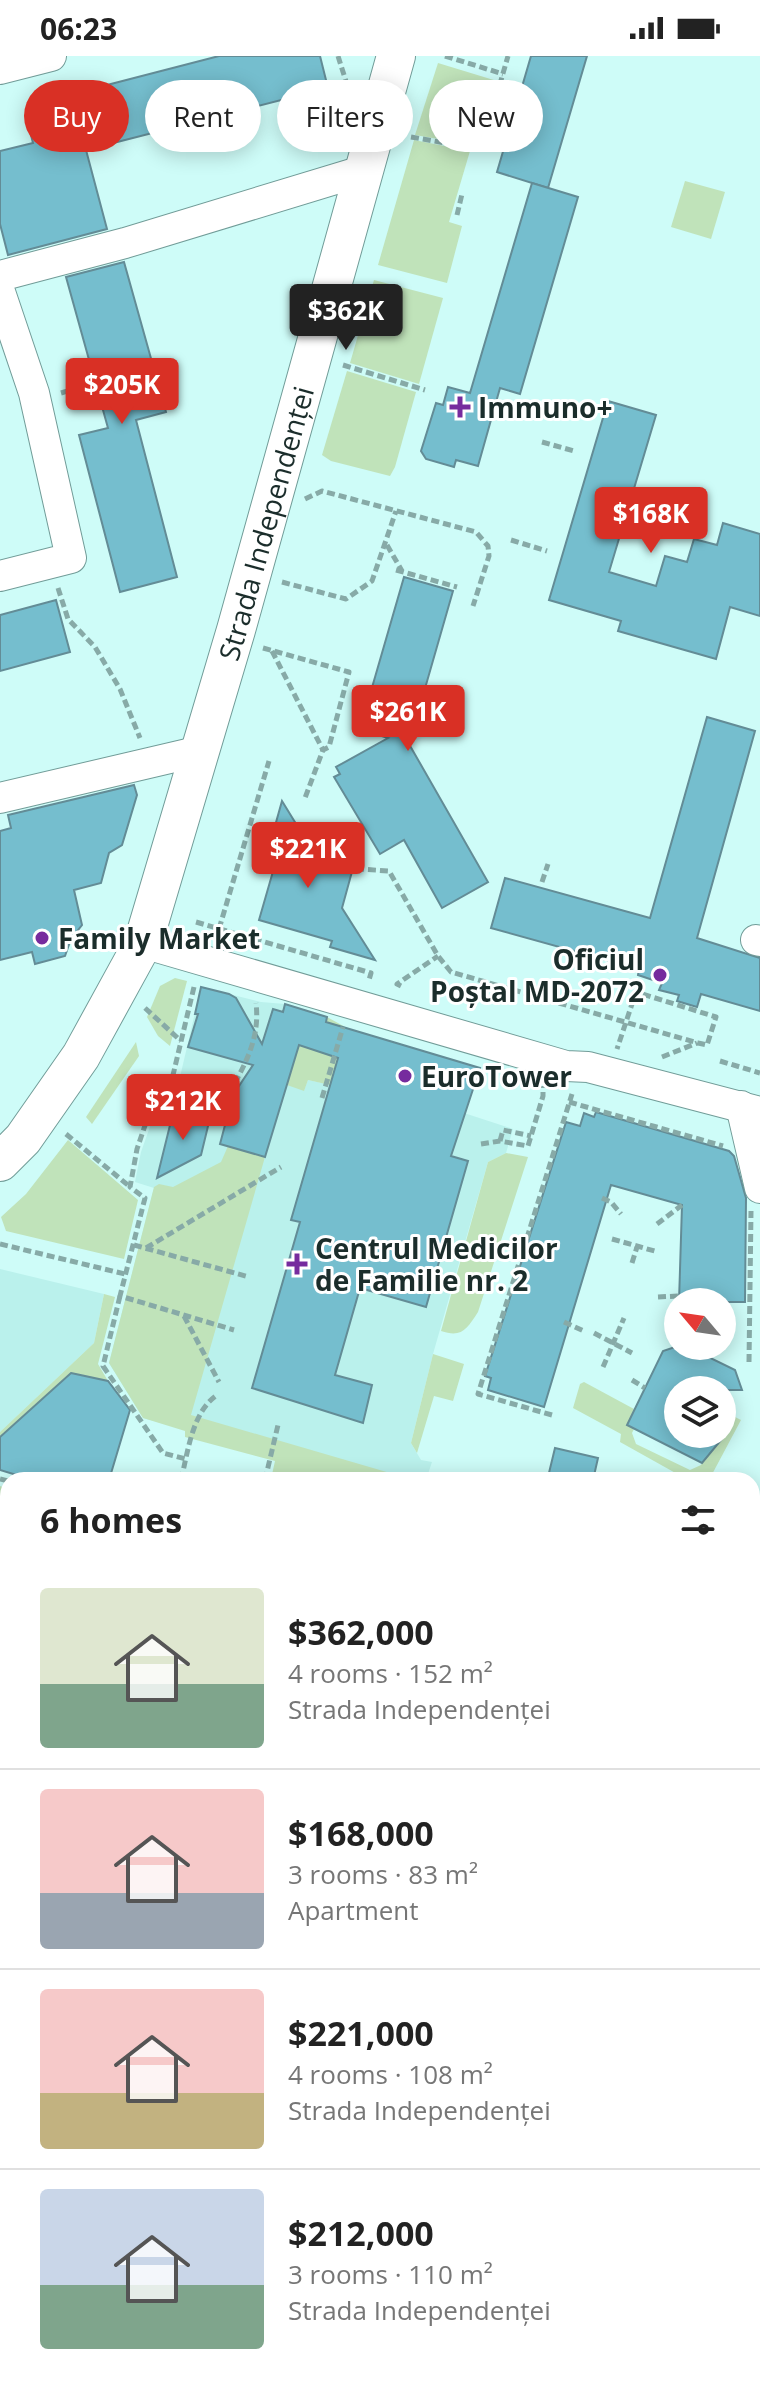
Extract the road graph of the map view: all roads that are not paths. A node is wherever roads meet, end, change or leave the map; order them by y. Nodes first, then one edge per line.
1 (51, 56) edge
2 (396, 56) edge
3 (0, 69) edge
4 (365, 170) junction
5 (0, 276) edge
6 (0, 292) edge
7 (0, 576) edge
8 (200, 751) junction
9 (0, 798) edge
10 (143, 943) junction
11 (750, 1109) edge
12 (0, 1162) edge
13 (748, 1173) edge

1 - 3 street
2 - 4 main road, Strada Independenței
4 - 5 street
4 - 8 main road, Strada Independenței
6 - 7 street
8 - 9 street
8 - 10 main road, Strada Independenței
10 - 11 street
10 - 12 main road, Strada Independenței
11 - 13 street

